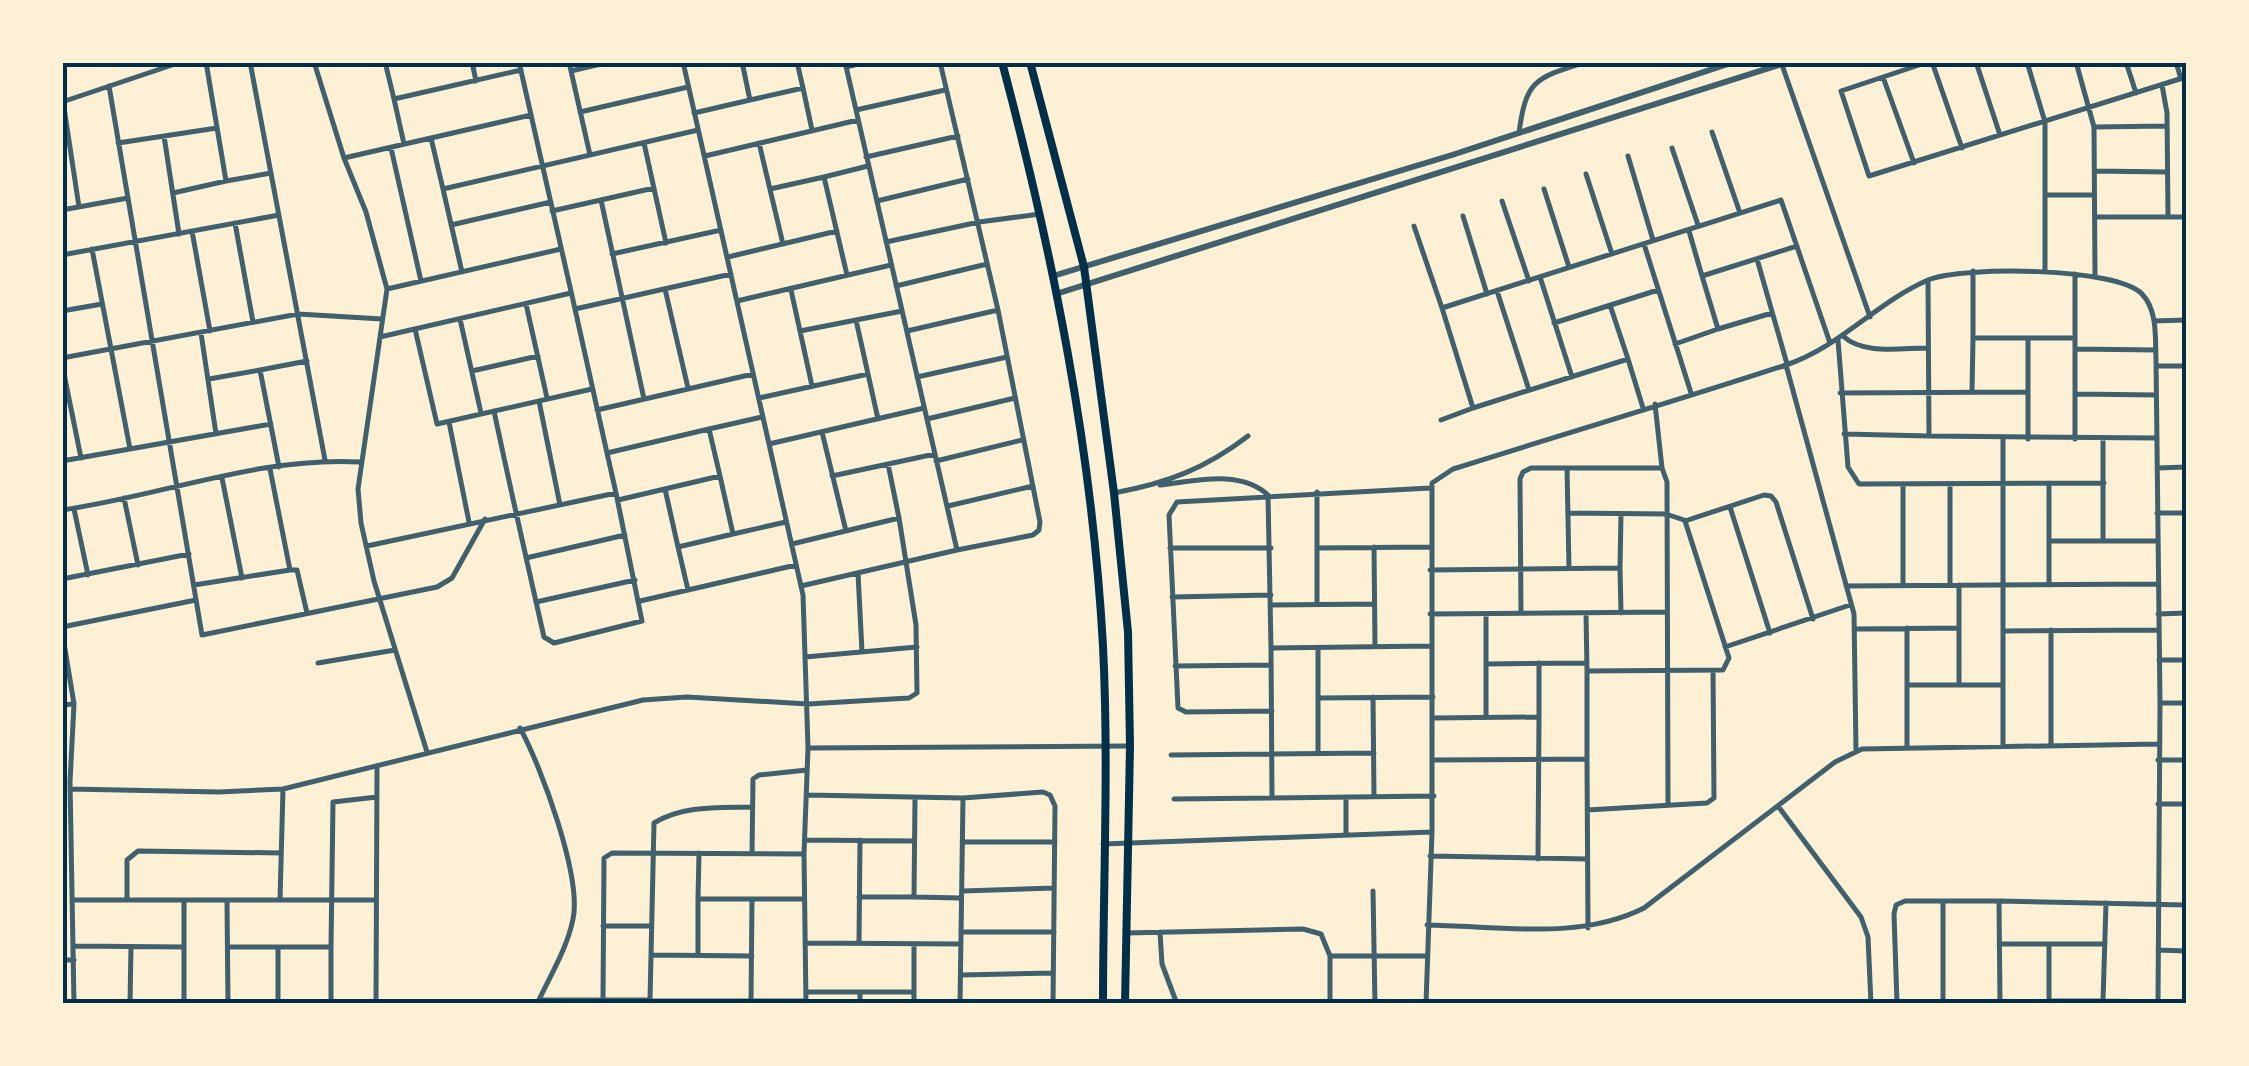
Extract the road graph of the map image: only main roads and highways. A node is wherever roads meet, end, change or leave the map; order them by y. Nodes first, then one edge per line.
1 (1002, 62) edge
2 (1030, 62) edge
3 (1103, 1004) edge
4 (1125, 1004) edge

1 - 3 main road
2 - 4 main road

